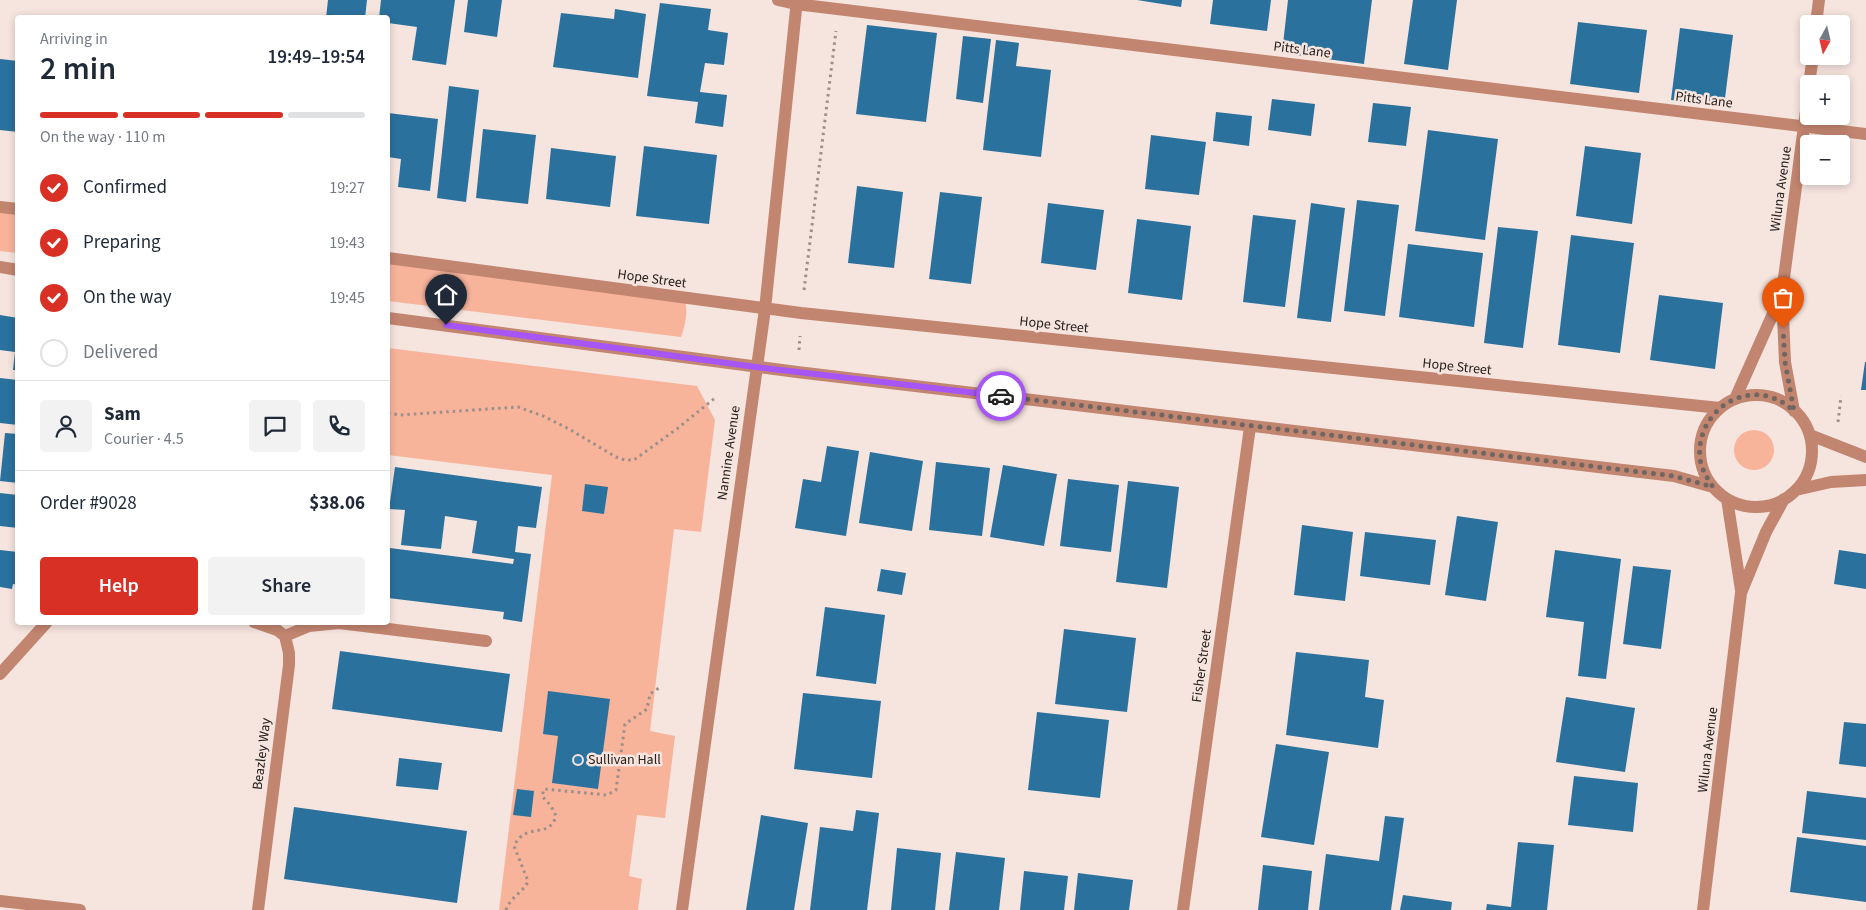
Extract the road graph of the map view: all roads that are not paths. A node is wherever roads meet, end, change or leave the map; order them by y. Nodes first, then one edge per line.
1 (778, 0) edge
2 (1819, 0) edge
3 (797, 2) edge
4 (1817, 15) edge
5 (1804, 127) junction
6 (1866, 134) edge
7 (0, 207) edge
8 (15, 209) edge
9 (390, 258) edge
10 (0, 267) edge
11 (15, 270) edge
12 (1782, 293) junction
13 (765, 309) junction
14 (390, 318) edge
15 (756, 367) junction
16 (1735, 399) junction
17 (1720, 408) junction
18 (1794, 411) junction
19 (1250, 427) junction
20 (1810, 435) junction
21 (1866, 457) edge
22 (1866, 480) edge
23 (1713, 487) junction
24 (1796, 490) junction
25 (1726, 498) junction
26 (1784, 499) junction
27 (1742, 593) junction
28 (44, 625) edge
29 (263, 625) edge
30 (319, 625) edge
31 (355, 625) edge
32 (284, 636) junction
33 (486, 641) dead end
34 (0, 674) edge
35 (0, 901) edge
36 (80, 910) edge
37 (258, 910) edge
38 (682, 910) edge
39 (1183, 910) edge
40 (1704, 910) edge

1 - 3 street, Pitts Lane
2 - 4 street
3 - 5 street, Pitts Lane
3 - 13 street, Nannine Avenue
5 - 6 street, Pitts Lane
5 - 12 street, Wiluna Avenue
7 - 8 street
9 - 13 street, Hope Street
10 - 11 street
12 - 16 street, Wiluna Avenue
12 - 18 street, Wiluna Avenue
13 - 15 street, Nannine Avenue
13 - 17 street, Hope Street
14 - 15 street
15 - 19 street
15 - 38 street, Nannine Avenue
16 - 17 street
16 - 18 street
17 - 23 street
18 - 20 street
19 - 23 street
19 - 39 street, Fisher Street
20 - 21 street
20 - 24 street
22 - 24 street
23 - 25 street
24 - 26 street
25 - 26 street
25 - 27 street, Wiluna Avenue
26 - 27 street, Wiluna Avenue
27 - 40 street, Wiluna Avenue
28 - 34 street
29 - 32 street
30 - 32 street
31 - 33 street
32 - 37 street, Beazley Way
35 - 36 street

